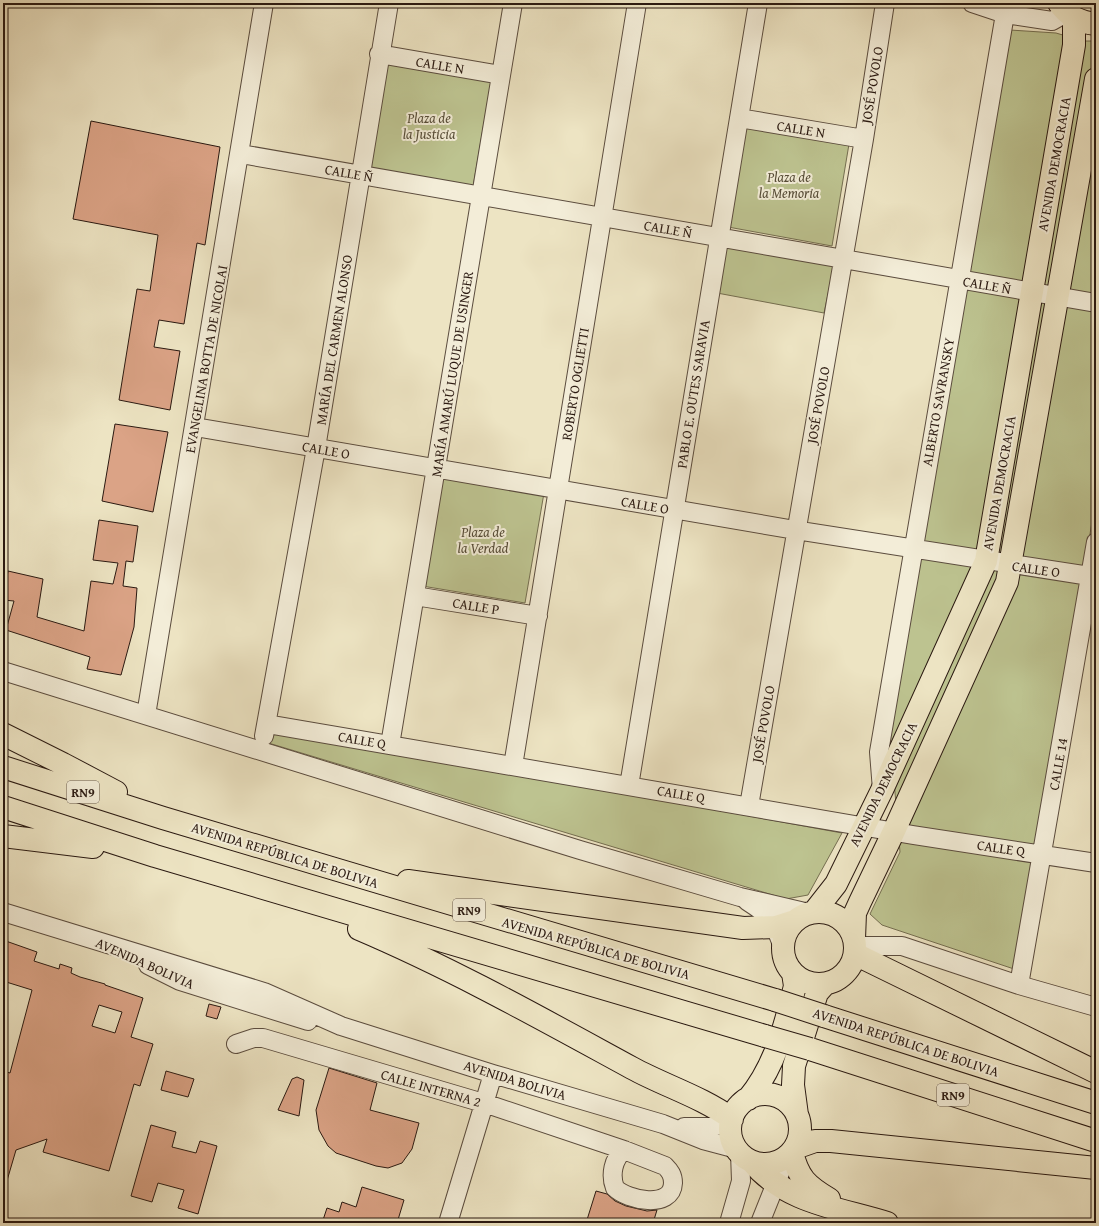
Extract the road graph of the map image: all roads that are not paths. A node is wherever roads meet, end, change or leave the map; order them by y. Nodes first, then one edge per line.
1 (264, 3) edge
2 (388, 3) edge
3 (513, 3) edge
4 (637, 3) edge
5 (758, 3) edge
6 (885, 3) edge
7 (972, 3) edge
8 (1066, 12) edge
9 (1005, 14) junction
10 (1096, 24) edge
11 (379, 54) junction
12 (501, 75) junction
13 (1096, 80) edge
14 (739, 118) junction
15 (864, 139) junction
16 (241, 154) junction
17 (361, 175) junction
18 (482, 196) junction
19 (602, 218) junction
20 (719, 238) junction
21 (843, 259) junction
22 (959, 280) junction
23 (1032, 292) junction
24 (1059, 297) junction
25 (1096, 303) edge
26 (195, 427) junction
27 (316, 448) junction
28 (436, 469) junction
29 (558, 490) junction
30 (674, 510) junction
31 (795, 530) junction
32 (1096, 542) edge
33 (912, 550) junction
34 (986, 561) junction
35 (1011, 565) junction
36 (1093, 577) edge
37 (415, 596) junction
38 (538, 616) junction
39 (3, 671) edge
40 (146, 715) junction
41 (267, 724) junction
42 (3, 734) edge
43 (390, 745) junction
44 (262, 750) junction
45 (514, 766) junction
46 (3, 767) edge
47 (629, 786) junction
48 (882, 790) junction
49 (749, 806) junction
50 (3, 807) edge
51 (163, 818) junction
52 (862, 826) junction
53 (894, 831) junction
54 (3, 836) edge
55 (1043, 854) junction
56 (155, 856) junction
57 (1096, 863) edge
58 (317, 864) junction
59 (262, 888) junction
60 (740, 897) junction
61 (3, 912) edge
62 (799, 918) junction
63 (855, 946) junction
64 (793, 973) junction
65 (825, 984) junction
66 (1019, 985) junction
67 (1096, 1007) edge
68 (236, 1044) dead end
69 (1096, 1072) edge
70 (493, 1074) junction
71 (748, 1099) junction
72 (1096, 1103) edge
73 (485, 1104) junction
74 (797, 1115) junction
75 (731, 1121) junction
76 (663, 1124) junction
77 (1096, 1141) edge
78 (624, 1150) dead end
79 (791, 1153) junction
80 (743, 1155) junction
81 (1096, 1168) edge
82 (774, 1184) junction
83 (869, 1219) edge
84 (448, 1223) edge
85 (729, 1223) edge
86 (760, 1223) edge

1 - 16 street, EVANGELINA BOTTA DE NICOLAI
2 - 11 street, MARÍA DEL CARMEN ALONSO
3 - 12 street, MARÍA AMARÚ LUQUE DE USINGER
4 - 19 street, ROBERTO OGLIETTI
5 - 14 street, PABLO E. OUTES SARAVIA
6 - 15 street, JOSÉ POVOLO
7 - 9 street
8 - 9 street
8 - 10 main road
8 - 23 main road, AVENIDA DEMOCRACIA
9 - 22 street, ALBERTO SAVRANSKY
11 - 12 street, CALLE N
11 - 17 street, MARÍA DEL CARMEN ALONSO
12 - 18 street, MARÍA AMARÚ LUQUE DE USINGER
13 - 24 main road, AVENIDA DEMOCRACIA
14 - 15 street, CALLE N
14 - 20 street, PABLO E. OUTES SARAVIA
15 - 21 street, JOSÉ POVOLO
16 - 17 street, CALLE Ñ
16 - 26 street, EVANGELINA BOTTA DE NICOLAI
17 - 18 street, CALLE Ñ
17 - 27 street, MARÍA DEL CARMEN ALONSO
18 - 19 street, CALLE Ñ
18 - 28 street, MARÍA AMARÚ LUQUE DE USINGER
19 - 20 street, CALLE Ñ
19 - 29 street, ROBERTO OGLIETTI
20 - 21 street, CALLE Ñ
20 - 30 street, PABLO E. OUTES SARAVIA
21 - 22 street, CALLE Ñ
21 - 31 street, JOSÉ POVOLO
22 - 23 street, CALLE Ñ
22 - 33 street, ALBERTO SAVRANSKY
23 - 24 street, CALLE Ñ
23 - 34 main road, AVENIDA DEMOCRACIA
24 - 25 street, CALLE Ñ
24 - 35 main road, AVENIDA DEMOCRACIA
26 - 27 street, CALLE O
26 - 40 street, EVANGELINA BOTTA DE NICOLAI
27 - 28 street, CALLE O
27 - 41 street, MARÍA DEL CARMEN ALONSO
28 - 29 street, CALLE O
28 - 37 street, MARÍA AMARÚ LUQUE DE USINGER
29 - 30 street, CALLE O
29 - 38 street, ROBERTO OGLIETTI
30 - 31 street, CALLE O
30 - 47 street, PABLO E. OUTES SARAVIA
31 - 33 street, CALLE O
31 - 49 street, JOSÉ POVOLO
32 - 36 street, CALLE 14
33 - 34 street, CALLE O
33 - 48 street, ALBERTO SAVRANSKY
34 - 35 street, CALLE O
34 - 48 main road, AVENIDA DEMOCRACIA
35 - 36 street, CALLE O
35 - 53 main road, AVENIDA DEMOCRACIA
36 - 55 street, CALLE 14
37 - 38 street, CALLE P
37 - 43 street, MARÍA AMARÚ LUQUE DE USINGER
38 - 45 street, ROBERTO OGLIETTI
39 - 40 street
40 - 44 street
41 - 43 street, CALLE Q
41 - 44 street, MARÍA DEL CARMEN ALONSO
42 - 51 main road
43 - 45 street, CALLE Q
44 - 60 street
45 - 47 street, CALLE Q
46 - 51 main road, AVENIDA REPÚBLICA DE BOLIVIA / RN9
47 - 49 street, CALLE Q
48 - 52 main road, AVENIDA DEMOCRACIA
49 - 52 street, CALLE Q
50 - 56 main road, RN9
51 - 58 main road, AVENIDA REPÚBLICA DE BOLIVIA / RN9
52 - 53 street, CALLE Q
52 - 62 main road, AVENIDA DEMOCRACIA
53 - 55 street, CALLE Q
53 - 63 main road, AVENIDA DEMOCRACIA
54 - 56 main road
55 - 57 street, CALLE Q
55 - 66 street, CALLE 14
56 - 59 main road, RN9
58 - 62 main road
58 - 72 main road, AVENIDA REPÚBLICA DE BOLIVIA / RN9, bridge
59 - 75 main road
59 - 77 main road, RN9, bridge
60 - 62 street
60 - 62 street
61 - 70 street, AVENIDA BOLIVIA
62 - 63 main road
62 - 64 main road
63 - 65 main road
63 - 66 street
63 - 69 main road
64 - 65 main road
64 - 71 main road
65 - 74 main road
66 - 67 street
68 - 73 street, CALLE INTERNA 2
70 - 73 street
70 - 76 street, AVENIDA BOLIVIA
71 - 74 main road
71 - 75 main road
73 - 78 street, CALLE INTERNA 2
73 - 84 street
74 - 79 main road
75 - 76 street, AVENIDA BOLIVIA
75 - 80 main road
76 - 80 street, AVENIDA BOLIVIA
79 - 80 main road
79 - 81 main road
79 - 82 street
79 - 83 main road
80 - 82 main road
80 - 85 street
82 - 83 main road
82 - 86 street

